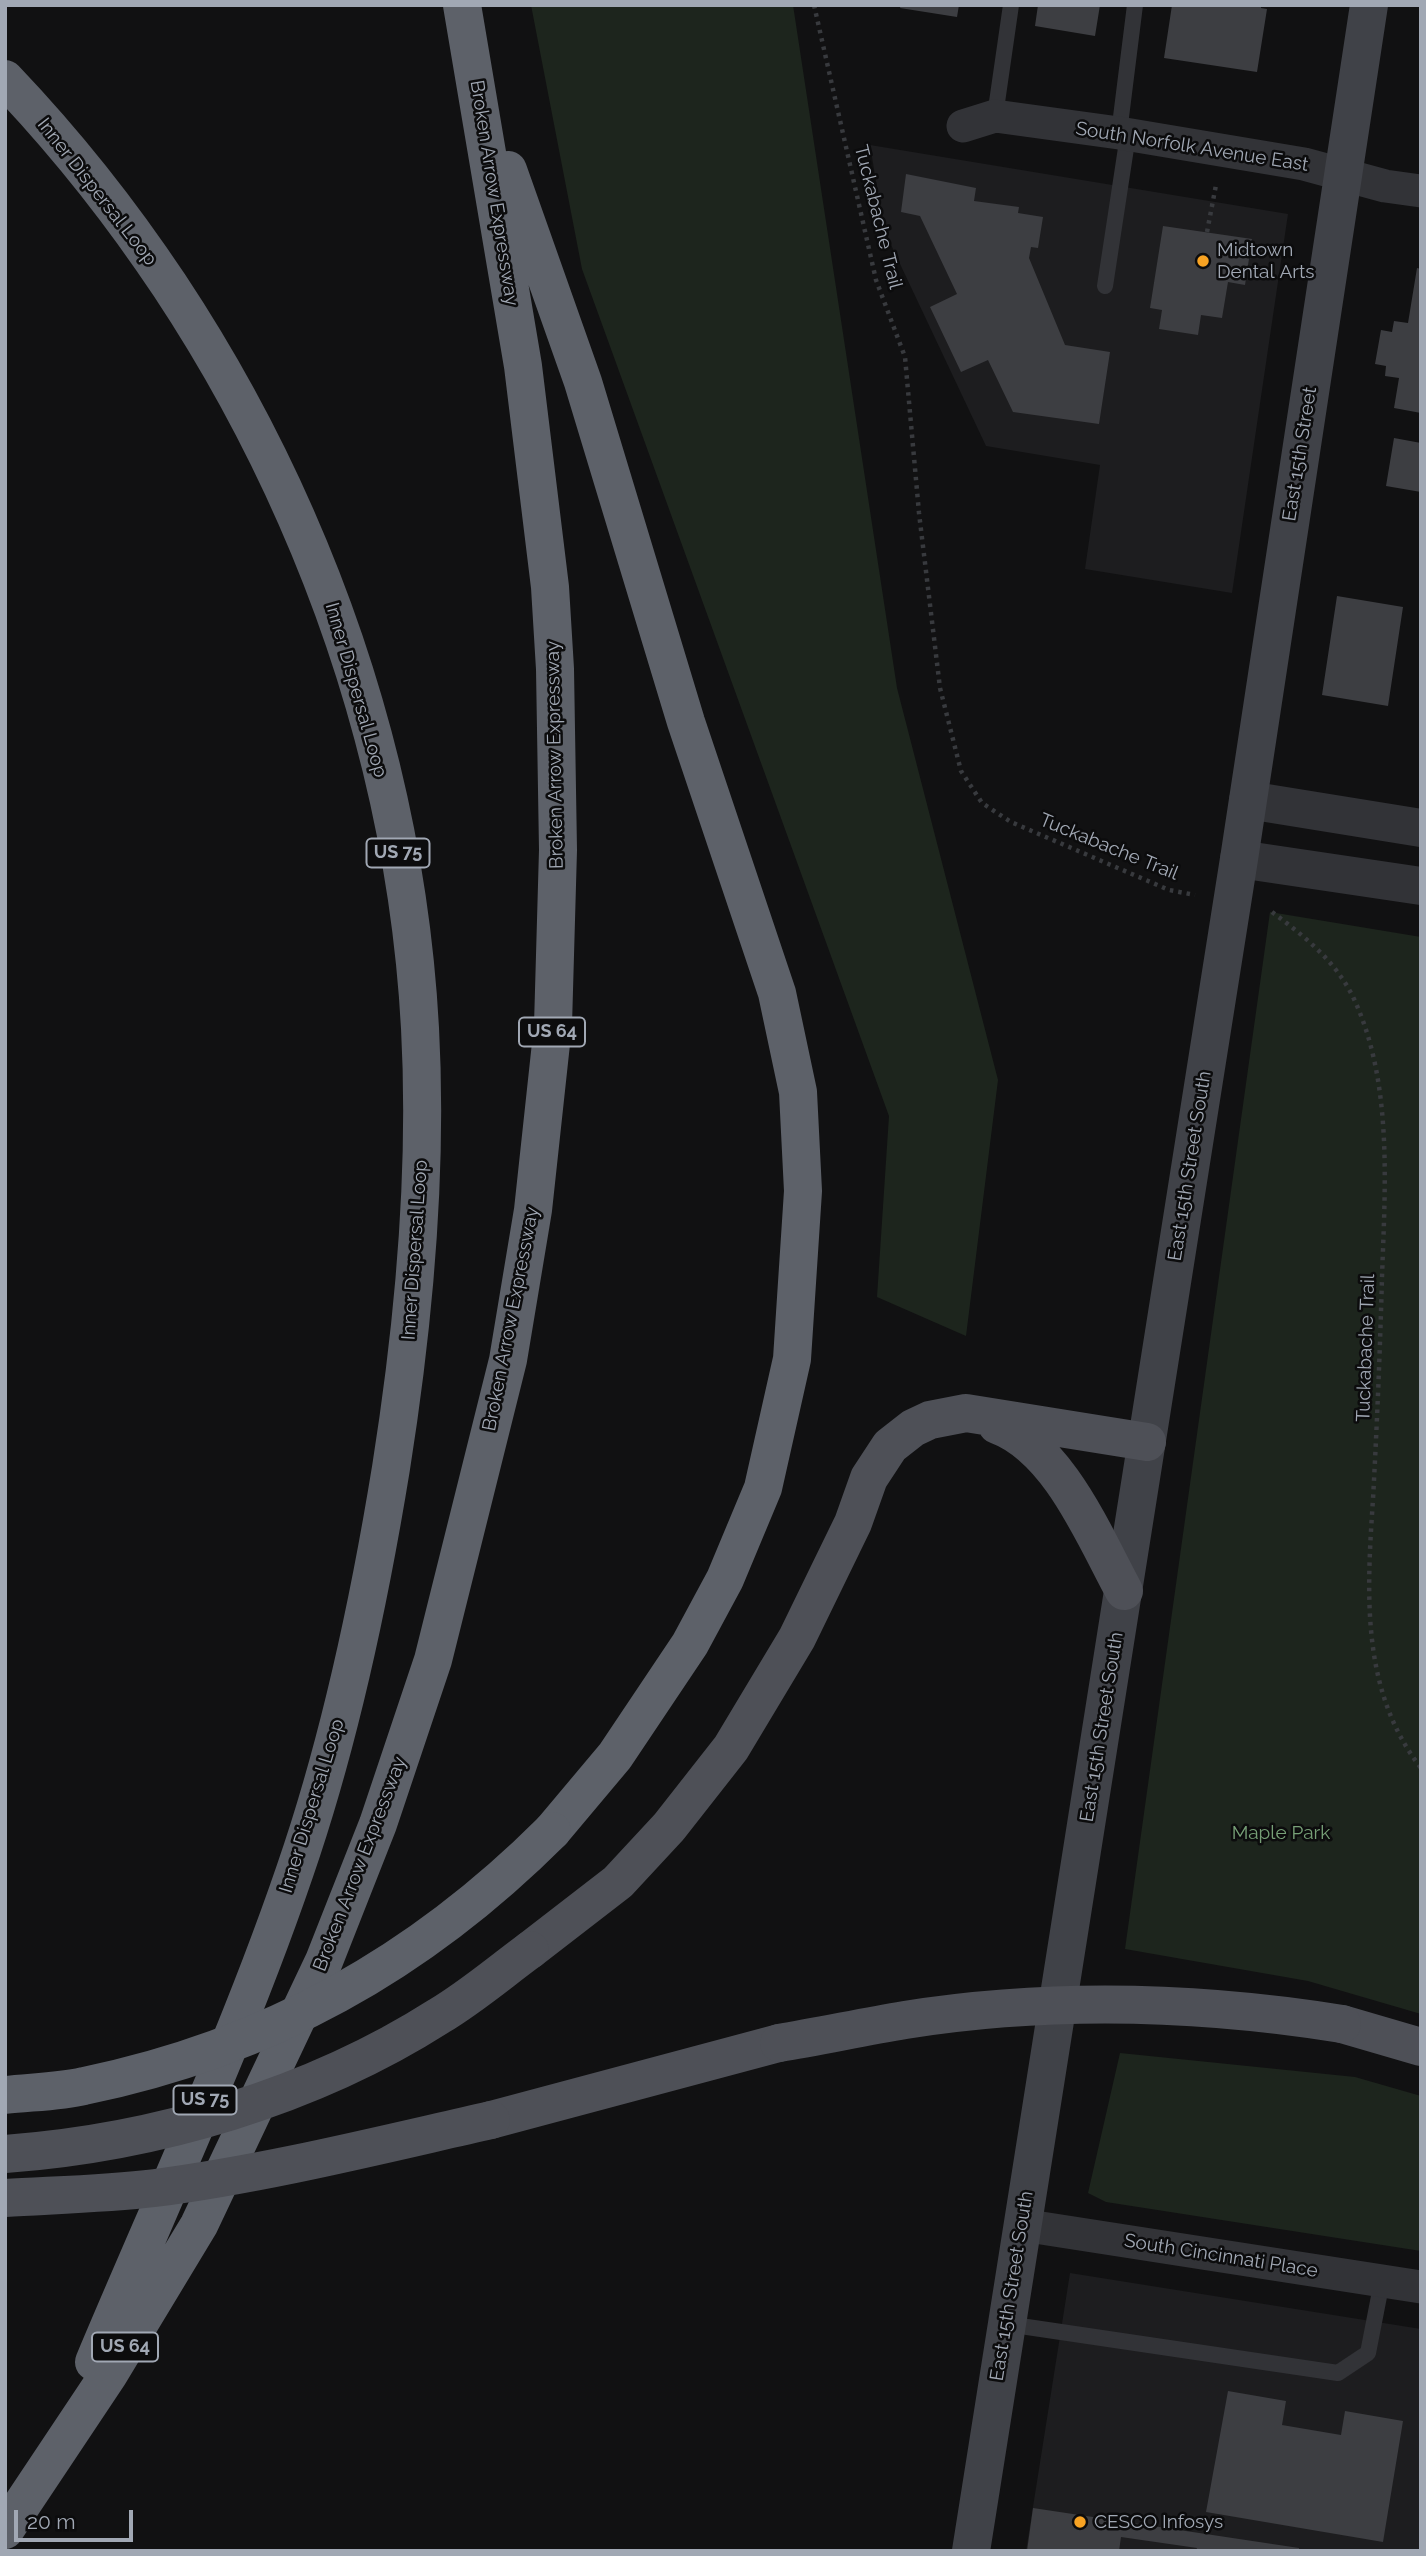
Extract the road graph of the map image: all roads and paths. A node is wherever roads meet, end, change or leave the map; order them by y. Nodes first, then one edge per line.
1 (461, 5) edge
2 (814, 5) edge
3 (1011, 5) edge
4 (1135, 5) edge
5 (1369, 5) edge
6 (475, 78) junction
7 (5, 79) edge
8 (995, 116) junction
9 (963, 126) dead end
10 (1123, 134) junction
11 (1222, 149) junction
12 (1343, 174) junction
13 (1421, 191) edge
14 (1207, 232) dead end
15 (1105, 286) dead end
16 (1248, 800) junction
17 (1421, 828) edge
18 (1239, 859) junction
19 (1421, 886) edge
20 (1232, 902) junction
21 (966, 1413) junction
22 (1147, 1442) junction
23 (1124, 1591) junction
24 (1421, 1768) edge
25 (1421, 2048) edge
26 (5, 2095) edge
27 (5, 2154) edge
28 (5, 2197) edge
29 (1022, 2225) junction
30 (1382, 2281) junction
31 (1421, 2287) edge
32 (1007, 2324) junction
33 (49, 2467) junction
34 (5, 2530) edge
35 (971, 2551) edge

1 - 6 highway, Broken Arrow Expressway / US 64
2 - 20 path, Tuckabache Trail
3 - 8 lane
4 - 10 lane
5 - 12 main road, East 15th Street
6 - 26 highway, bridge
6 - 33 highway, Broken Arrow Expressway / US 64
7 - 33 highway, Inner Dispersal Loop / US 75
8 - 9 street, South Norfolk Avenue East
8 - 10 street, South Norfolk Avenue East
10 - 11 street, South Norfolk Avenue East
10 - 15 lane
11 - 12 street, South Norfolk Avenue East
11 - 14 path
12 - 13 street, South Norfolk Avenue East
12 - 16 main road, East 15th Street
16 - 17 street
16 - 18 main road, East 15th Street
18 - 19 street
18 - 20 main road, East 15th Street
20 - 22 main road, East 15th Street South
20 - 24 path, Tuckabache Trail
21 - 22 main road
21 - 23 main road
21 - 27 main road, bridge
22 - 23 main road, East 15th Street South
23 - 29 main road, East 15th Street South
25 - 28 main road, bridge
29 - 30 street, South Cincinnati Place
29 - 32 main road, East 15th Street South
30 - 31 street, South Cincinnati Place
30 - 32 lane
32 - 35 main road, East 15th Street South
33 - 34 highway, Broken Arrow Expressway / US 64

